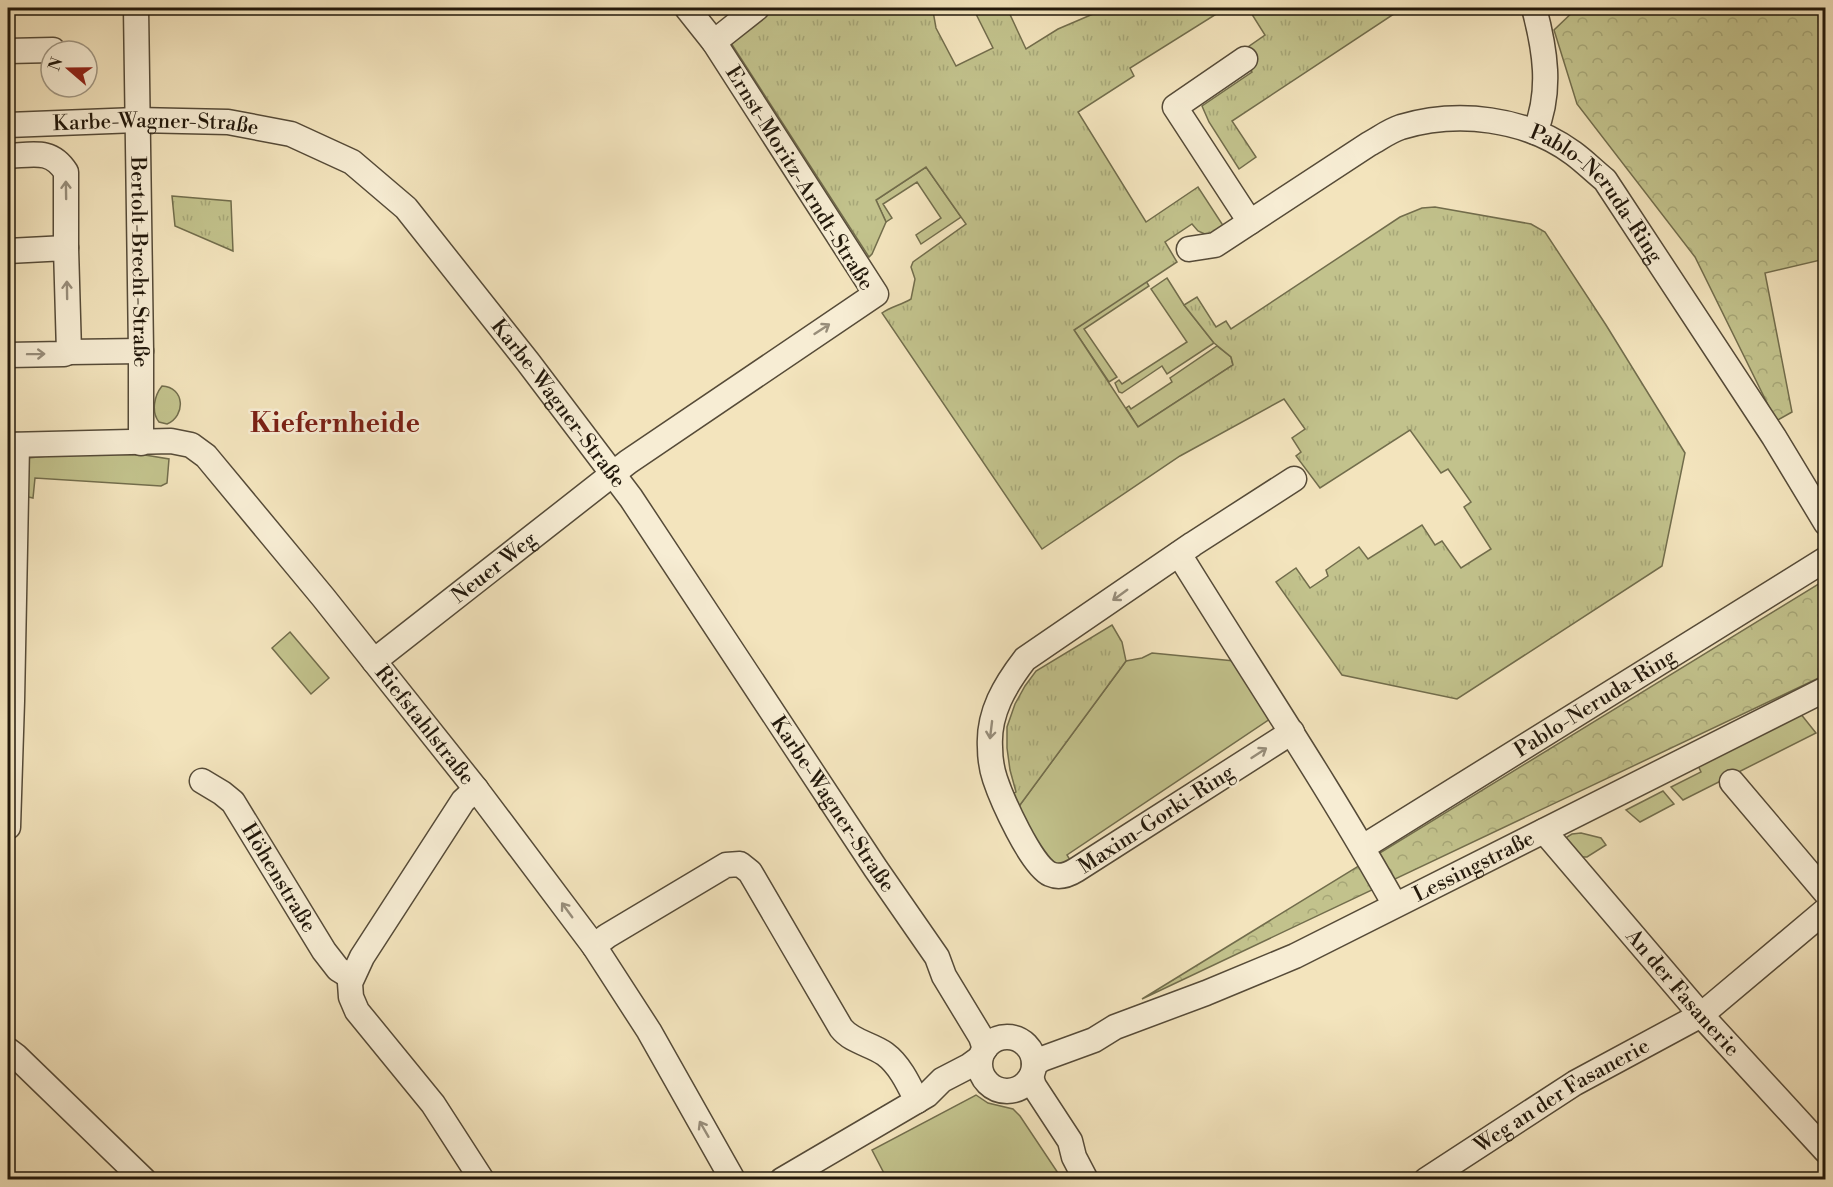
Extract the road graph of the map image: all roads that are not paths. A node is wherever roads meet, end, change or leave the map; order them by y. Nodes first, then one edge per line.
1 (136, 8) edge
2 (687, 8) edge
3 (757, 8) edge
4 (1534, 8) edge
5 (714, 42) junction
6 (39, 50) edge
7 (8, 51) edge
8 (1245, 59) dead end
9 (137, 120) junction
10 (8, 125) edge
11 (1535, 132) junction
12 (8, 156) edge
13 (1250, 222) junction
14 (66, 248) junction
15 (1190, 249) dead end
16 (8, 251) edge
17 (69, 351) junction
18 (141, 351) junction
19 (8, 355) edge
20 (141, 443) junction
21 (12, 445) edge
22 (612, 474) junction
23 (1294, 479) dead end
24 (1826, 523) edge
25 (1174, 558) junction
26 (1826, 558) edge
27 (374, 661) junction
28 (1826, 689) edge
29 (10, 701) edge
30 (1292, 732) junction
31 (202, 781) dead end
32 (1732, 782) dead end
33 (476, 789) junction
34 (8, 827) edge
35 (1544, 831) junction
36 (1363, 847) junction
37 (1826, 893) edge
38 (1395, 905) junction
39 (1826, 910) edge
40 (594, 946) junction
41 (351, 977) junction
42 (1701, 1015) junction
43 (8, 1050) edge
44 (1010, 1055) junction
45 (986, 1082) junction
46 (1011, 1091) junction
47 (922, 1098) junction
48 (1826, 1151) edge
49 (1074, 1157) junction
50 (144, 1179) edge
51 (482, 1179) edge
52 (733, 1179) edge
53 (782, 1179) edge
54 (1086, 1179) edge
55 (1426, 1179) edge

1 - 9 street, Bertolt-Brecht-Straße
2 - 5 street, Ernst-Moritz-Arndt-Straße
3 - 5 street
4 - 11 street
22 -> 5 street, Ernst-Moritz-Arndt-Straße
6 - 7 street
8 - 13 street
9 - 10 street, Karbe-Wagner-Straße
9 - 18 street, Bertolt-Brecht-Straße
9 - 22 street, Karbe-Wagner-Straße
11 - 13 street, Pablo-Neruda-Ring
11 - 24 street, Pablo-Neruda-Ring
14 -> 12 street, Karbe-Wagner-Straße
13 - 15 street, Pablo-Neruda-Ring
14 - 16 street
17 -> 14 street
17 - 18 street
19 -> 17 street
18 - 20 street, Bertolt-Brecht-Straße
20 - 21 street, Riefstahlstraße
20 - 27 street, Riefstahlstraße
21 - 29 street
22 - 27 street, Neuer Weg
22 - 44 street, Karbe-Wagner-Straße
23 - 25 street, Maxim-Gorki-Ring
25 - 30 street
25 -> 30 street, Maxim-Gorki-Ring
26 - 36 street, Pablo-Neruda-Ring
27 - 33 street, Riefstahlstraße
28 - 35 street, Lessingstraße
29 - 34 street
30 - 36 street
31 - 41 street, Höhenstraße
32 - 37 street
40 -> 33 street, Riefstahlstraße
33 - 41 street
35 - 38 street, Lessingstraße
35 - 42 street, An der Fasanerie
36 - 38 street
38 - 44 street, Lessingstraße
39 - 42 street, Weg an der Fasanerie
40 - 47 street
52 -> 40 street, Riefstahlstraße
41 - 51 street
42 - 48 street, An der Fasanerie
42 - 55 street, Weg an der Fasanerie
43 - 50 street
44 - 45 street
44 - 46 street
44 - 47 street, Lessingstraße
44 - 49 street, Karbe-Wagner-Straße
45 - 46 street
45 - 47 street, Lessingstraße
46 - 49 street, Karbe-Wagner-Straße
47 - 53 street, Lessingstraße
49 - 54 street, Karbe-Wagner-Straße

